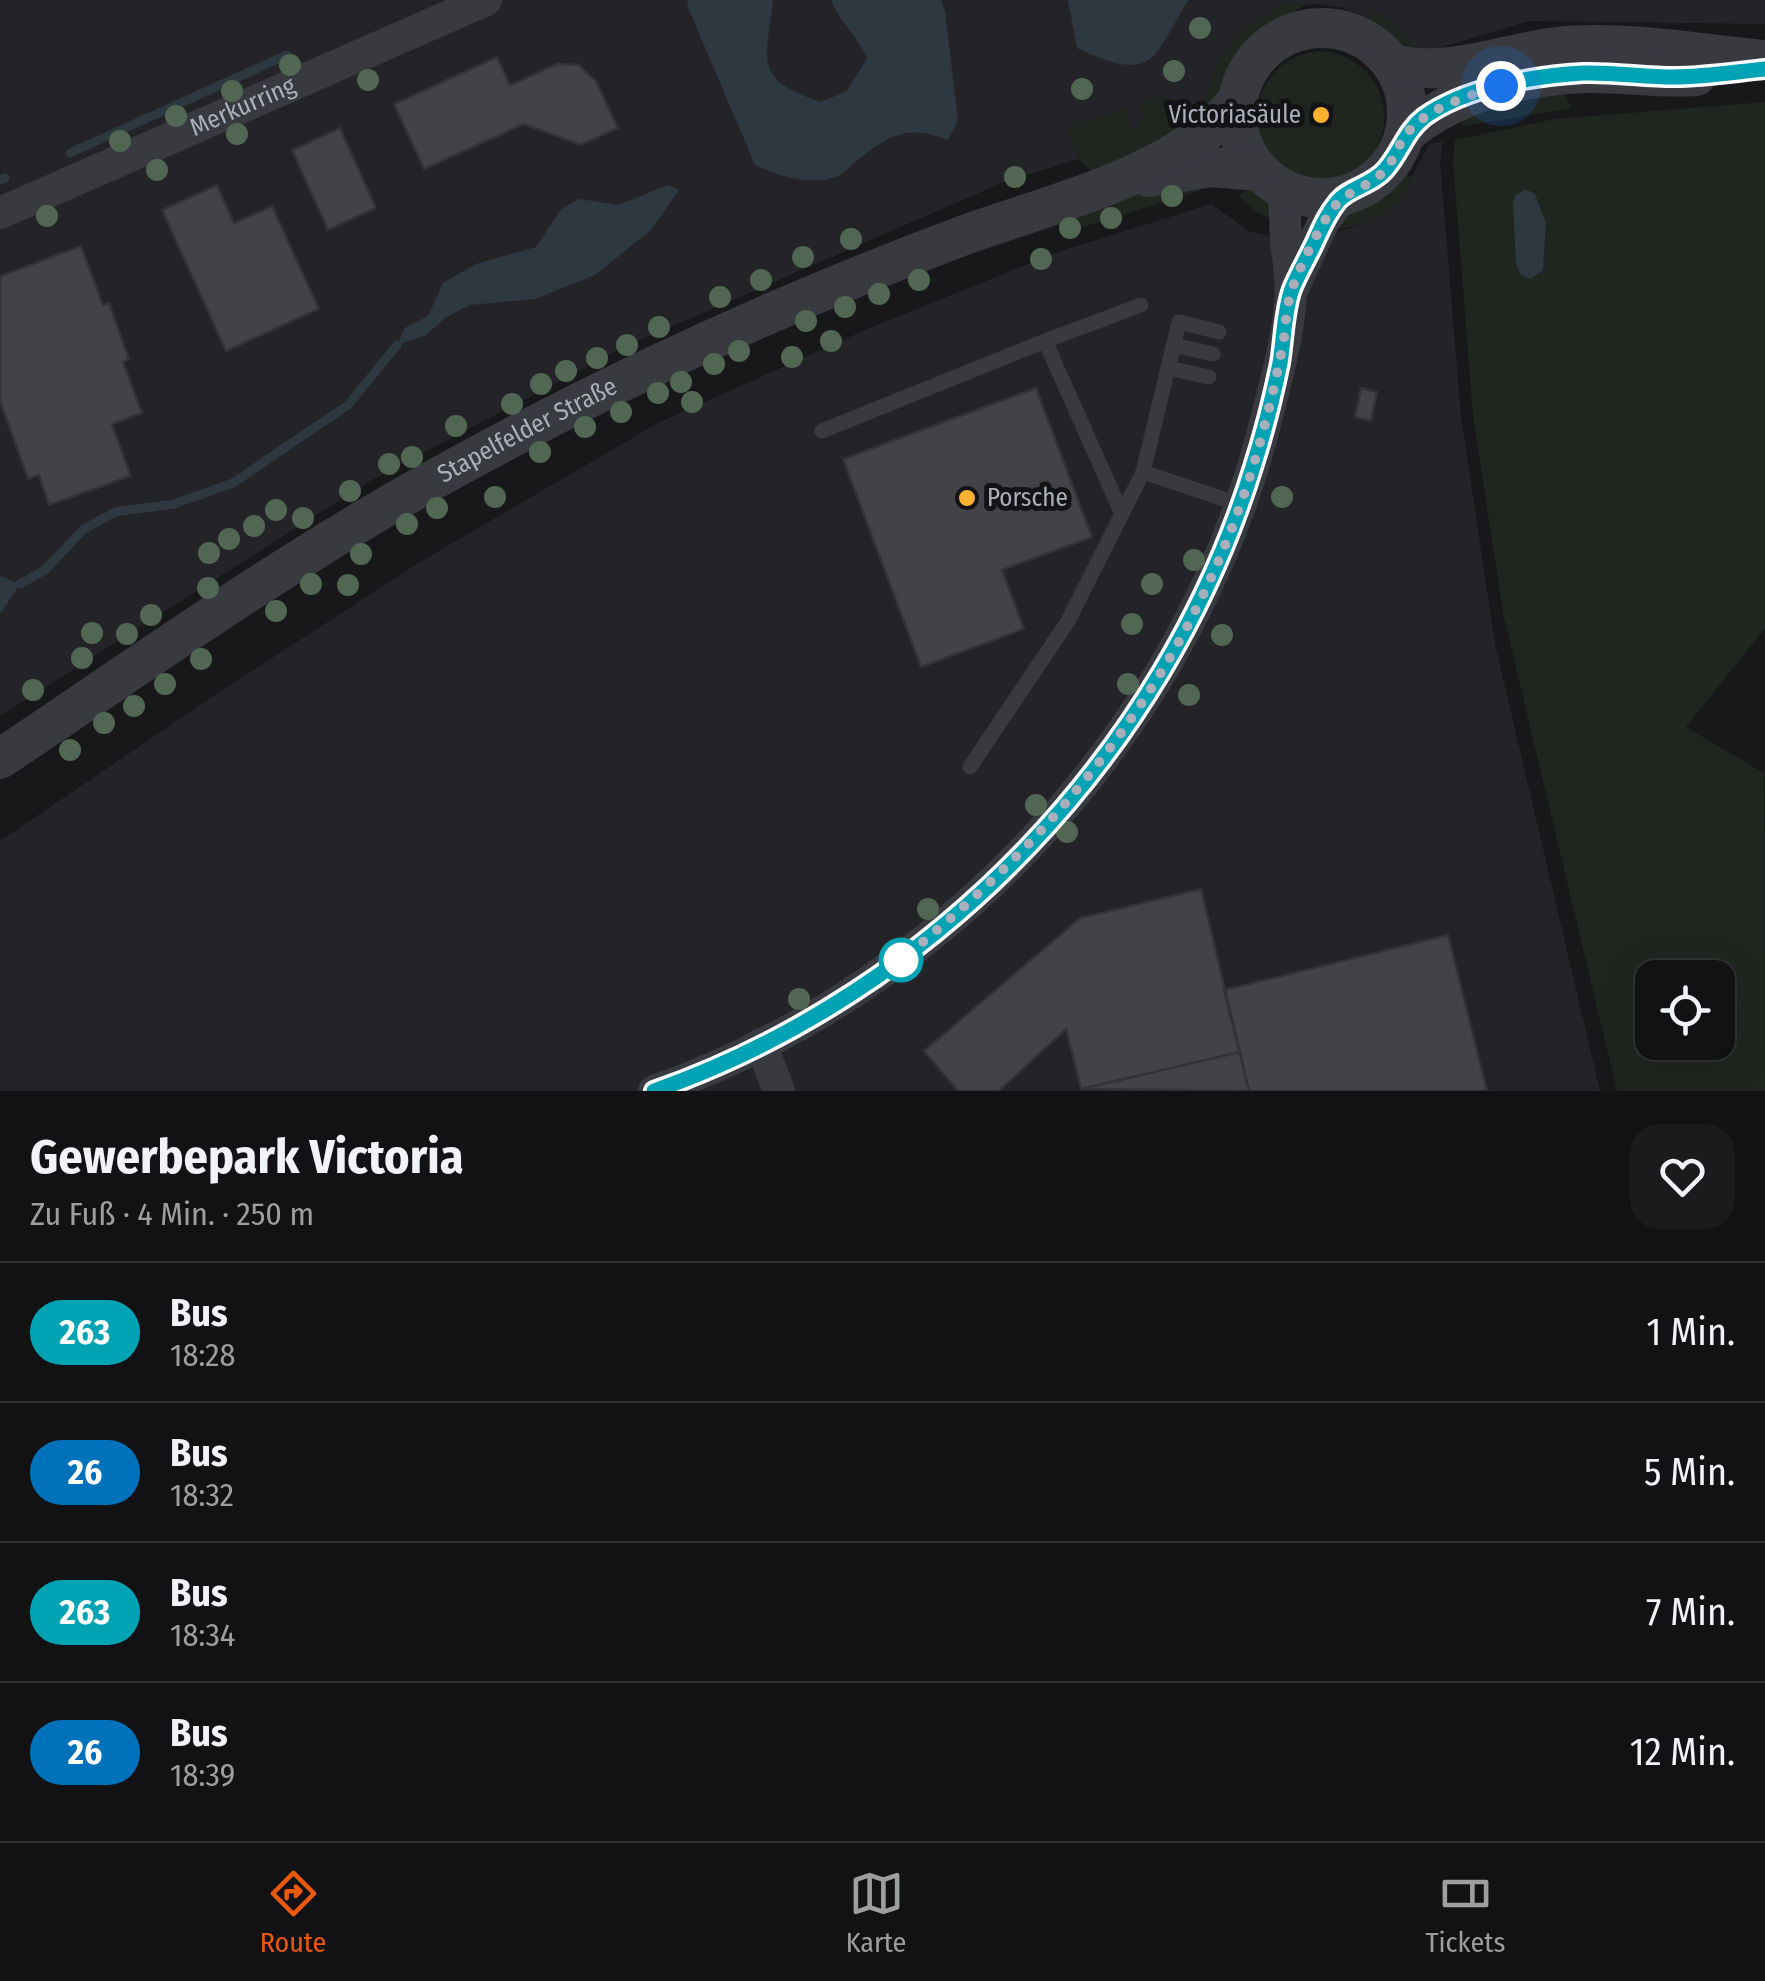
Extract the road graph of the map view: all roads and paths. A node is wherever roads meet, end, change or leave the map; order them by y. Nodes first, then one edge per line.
1 (486, 0) edge
2 (1303, 16) edge
3 (1372, 34) edge
4 (1765, 60) edge
5 (1765, 69) edge
6 (1237, 101) junction
7 (1404, 135) junction
8 (1270, 179) junction
9 (1102, 188) junction
10 (1342, 196) junction
11 (0, 213) edge
12 (1291, 292) junction
13 (1140, 306) dead end
14 (1219, 332) dead end
15 (1045, 341) junction
16 (1173, 344) junction
17 (1213, 354) dead end
18 (1168, 368) junction
19 (1208, 377) dead end
20 (822, 431) dead end
21 (1143, 472) junction
22 (1239, 504) junction
23 (1122, 514) junction
24 (0, 758) edge
25 (970, 767) dead end
26 (762, 1044) junction
27 (654, 1091) edge
28 (779, 1091) edge

1 - 11 street, Merkurring
2 - 3 street
2 - 6 street
3 - 4 street
3 - 7 street
5 - 7 street
6 - 8 street
6 - 9 street, Stapelfelder Straße
7 - 10 street
8 - 9 street, Stapelfelder Straße
8 - 10 street
8 - 12 street
9 - 24 street, Stapelfelder Straße
10 - 12 street
12 - 22 street
13 - 15 lane
14 - 16 lane
15 - 20 lane
15 - 23 lane
16 - 17 lane
16 - 18 lane
18 - 19 lane
18 - 21 lane
21 - 22 lane
21 - 23 lane
22 - 26 street
23 - 25 lane
26 - 27 street
26 - 28 street

